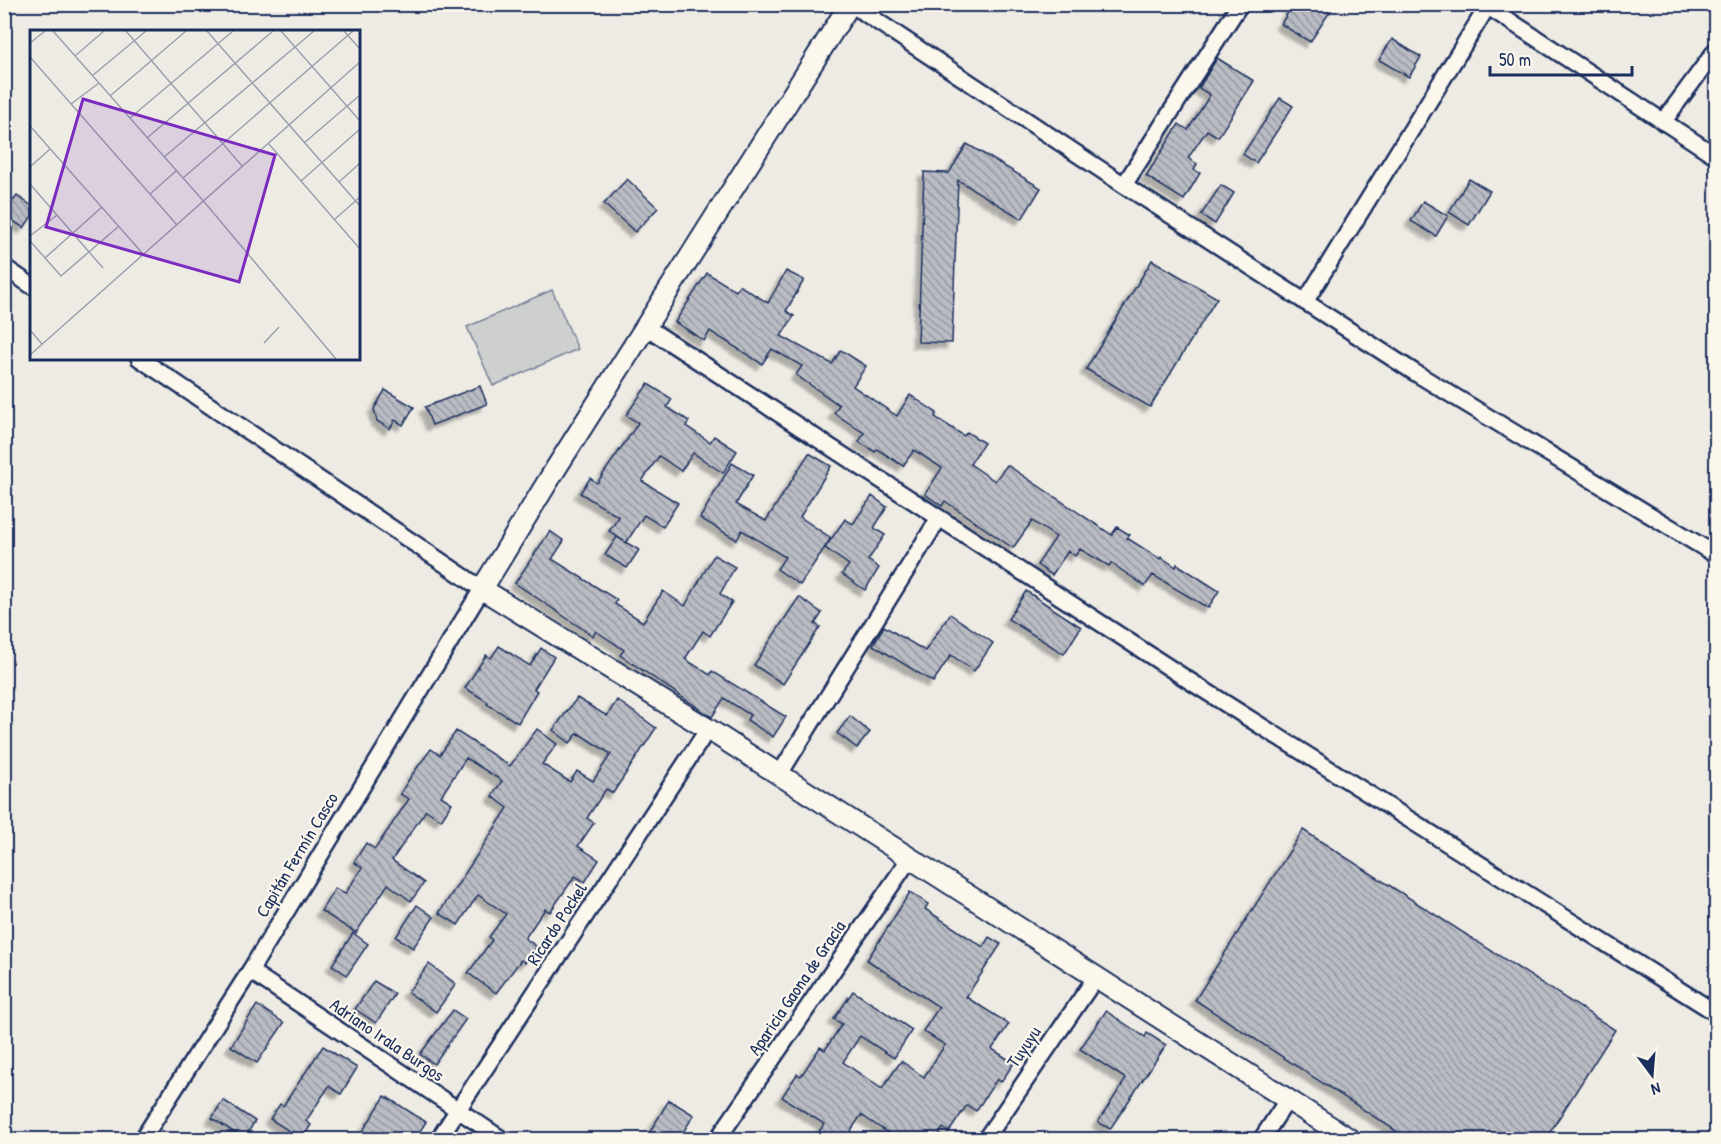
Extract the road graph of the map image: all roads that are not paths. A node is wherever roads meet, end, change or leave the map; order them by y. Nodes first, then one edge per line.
1 (851, 4) edge
2 (1240, 4) edge
3 (1487, 5) edge
4 (1716, 50) edge
5 (1663, 122) junction
6 (1716, 156) edge
7 (1124, 185) junction
8 (4, 267) edge
9 (30, 285) edge
10 (1305, 302) junction
11 (646, 327) junction
12 (142, 360) edge
13 (939, 518) junction
14 (1716, 555) edge
15 (482, 589) junction
16 (708, 729) junction
17 (779, 775) junction
18 (910, 858) junction
19 (250, 971) junction
20 (1096, 977) junction
21 (1716, 1013) edge
22 (1288, 1099) junction
23 (457, 1110) junction
24 (142, 1140) edge
25 (438, 1140) edge
26 (503, 1140) edge
27 (717, 1140) edge
28 (985, 1140) edge
29 (1261, 1140) edge
30 (1351, 1140) edge

1 - 7 street
1 - 11 street
2 - 7 street
3 - 5 street
3 - 10 street
4 - 5 street
5 - 6 street
7 - 10 street
8 - 9 street
10 - 14 street
11 - 13 street
11 - 15 street
12 - 15 street
13 - 17 street
13 - 21 street
15 - 16 street
15 - 19 street, Capitán Fermín Casco
16 - 17 street
16 - 23 street, Ricardo Pockel
17 - 18 street
18 - 20 street
18 - 27 street, Aparicia Gaona de Gracia
19 - 23 street, Adriano Irala Burgos
19 - 24 street, Capitán Fermín Casco
20 - 22 street
20 - 28 street, Tuyuyu
22 - 29 street
22 - 30 street
23 - 25 street, Ricardo Pockel
23 - 26 street, Adriano Irala Burgos

